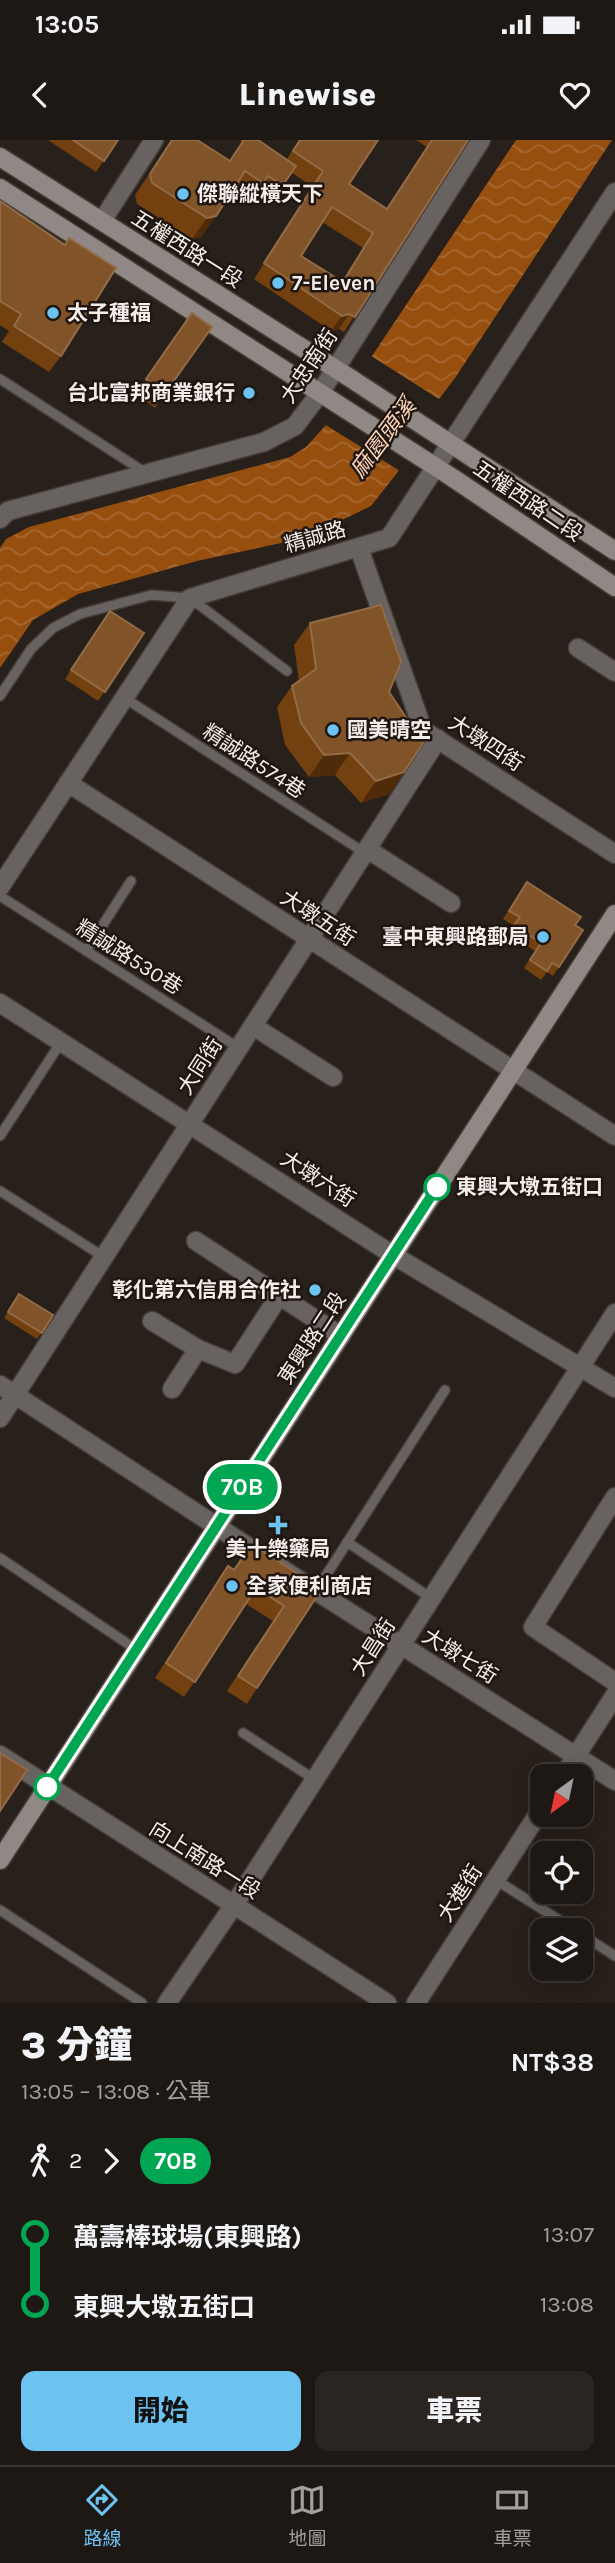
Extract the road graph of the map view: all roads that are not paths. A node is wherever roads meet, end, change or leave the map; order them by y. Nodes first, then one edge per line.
1 (154, 140) edge
2 (481, 140) edge
3 (0, 157) edge
4 (0, 188) edge
5 (615, 192) edge
6 (102, 222) junction
7 (343, 374) junction
8 (0, 379) edge
9 (327, 398) junction
10 (431, 430) joint
11 (451, 444) junction
12 (436, 468) junction
13 (146, 473) junction
14 (0, 519) edge
15 (359, 548) junction
16 (615, 551) edge
17 (615, 587) edge
18 (190, 598) junction
19 (578, 648) dead end
20 (287, 671) dead end
21 (615, 672) edge
22 (0, 696) edge
23 (124, 697) junction
24 (438, 739) junction
25 (68, 783) junction
26 (366, 851) junction
27 (615, 853) edge
28 (131, 881) dead end
29 (0, 887) edge
30 (0, 896) edge
31 (452, 903) dead end
32 (615, 914) edge
33 (309, 939) junction
34 (86, 951) junction
35 (0, 1003) edge
36 (253, 1026) junction
37 (61, 1042) junction
38 (239, 1048) junction
39 (512, 1072) junction
40 (333, 1077) dead end
41 (190, 1123) junction
42 (0, 1136) edge
43 (615, 1136) edge
44 (0, 1191) edge
45 (196, 1241) dead end
46 (393, 1255) junction
47 (104, 1257) junction
48 (279, 1296) junction
49 (615, 1313) edge
50 (152, 1321) dead end
51 (341, 1336) junction
52 (198, 1349) junction
53 (581, 1366) junction
54 (172, 1388) dead end
55 (615, 1388) edge
56 (8, 1390) edge
57 (445, 1390) dead end
58 (0, 1418) edge
59 (615, 1497) edge
60 (217, 1526) junction
61 (347, 1542) junction
62 (0, 1558) edge
63 (316, 1591) junction
64 (431, 1598) junction
65 (401, 1646) junction
66 (137, 1650) junction
67 (615, 1682) edge
68 (615, 1695) edge
69 (243, 1733) dead end
70 (0, 1755) edge
71 (576, 1756) junction
72 (571, 1764) edge
73 (314, 1779) junction
74 (615, 1781) edge
75 (47, 1787) junction
76 (530, 1827) edge
77 (0, 1860) edge
78 (496, 1880) junction
79 (234, 1905) junction
80 (0, 1910) edge
81 (556, 1918) edge
82 (593, 1942) edge
83 (615, 1956) edge
84 (142, 2003) edge
85 (167, 2003) edge
86 (387, 2003) edge
87 (416, 2003) edge

1 - 6 street
2 - 7 street, 大忠南街
3 - 6 main road, 五權西路一段
4 - 9 main road
5 - 11 street, 精誠路
6 - 7 main road, 五權西路一段
7 - 9 street, 大忠南街
7 - 10 main road, 五權西路一段
8 - 13 lane
9 - 12 main road, 五權西路二段
9 - 13 street, 大忠南街
10 - 11 main road, 五權西路二段
11 - 12 street, 精誠路
11 - 16 main road, 五權西路二段
12 - 15 street, 精誠路
12 - 17 main road, 五權西路二段
13 - 14 street, 大忠南街
15 - 18 street, 精誠路
15 - 24 street, 大墩四街
18 - 20 lane
18 - 22 lane
18 - 23 street
19 - 21 street
23 - 25 street
23 - 26 lane, 精誠路574巷
24 - 26 street, 大同街
24 - 27 street, 大墩四街
25 - 29 street
25 - 33 street, 大墩五街
26 - 31 street
26 - 33 street, 大同街
28 - 34 lane
30 - 34 lane, 精誠路530巷
32 - 39 main road, 東興路二段
33 - 36 street, 大同街
33 - 39 street, 大墩五街
34 - 38 lane, 精誠路530巷
35 - 37 street, 大墩六街
36 - 38 street, 大同街
36 - 40 street
37 - 41 street, 大墩六街
37 - 42 lane
38 - 41 street, 大同街
39 - 43 street, 大墩五街
39 - 46 main road, 東興路二段
41 - 46 street, 大墩六街
41 - 47 street, 大同街
44 - 47 lane
45 - 48 street
46 - 51 main road, 東興路二段
46 - 53 street, 大墩六街
47 - 56 street, 大同街
48 - 51 street
48 - 52 street
49 - 53 street, 大昌街
50 - 52 street
51 - 60 main road, 東興路二段
52 - 54 street
53 - 55 street, 大墩六街
53 - 64 street, 大昌街
56 - 58 street, 大同街
56 - 60 street, 大墩七街
57 - 61 lane
59 - 67 street
60 - 63 street, 大墩七街
60 - 66 main road, 東興路二段
61 - 63 lane
61 - 64 lane
62 - 66 lane
63 - 65 street, 大墩七街
64 - 65 street, 大昌街
65 - 71 street, 大墩七街
65 - 73 street, 大昌街
66 - 75 main road, 東興路二段
68 - 71 street
69 - 73 lane
70 - 75 street, 向上南路一段
71 - 72 street
71 - 74 street, 大墩七街
73 - 79 street, 大昌街
75 - 77 main road, 東興路二段
75 - 79 street, 向上南路一段
76 - 78 street, 大進街
78 - 81 lane
78 - 87 street, 大進街
79 - 85 street, 大昌街
79 - 86 street, 向上南路一段
80 - 84 lane
82 - 83 lane

